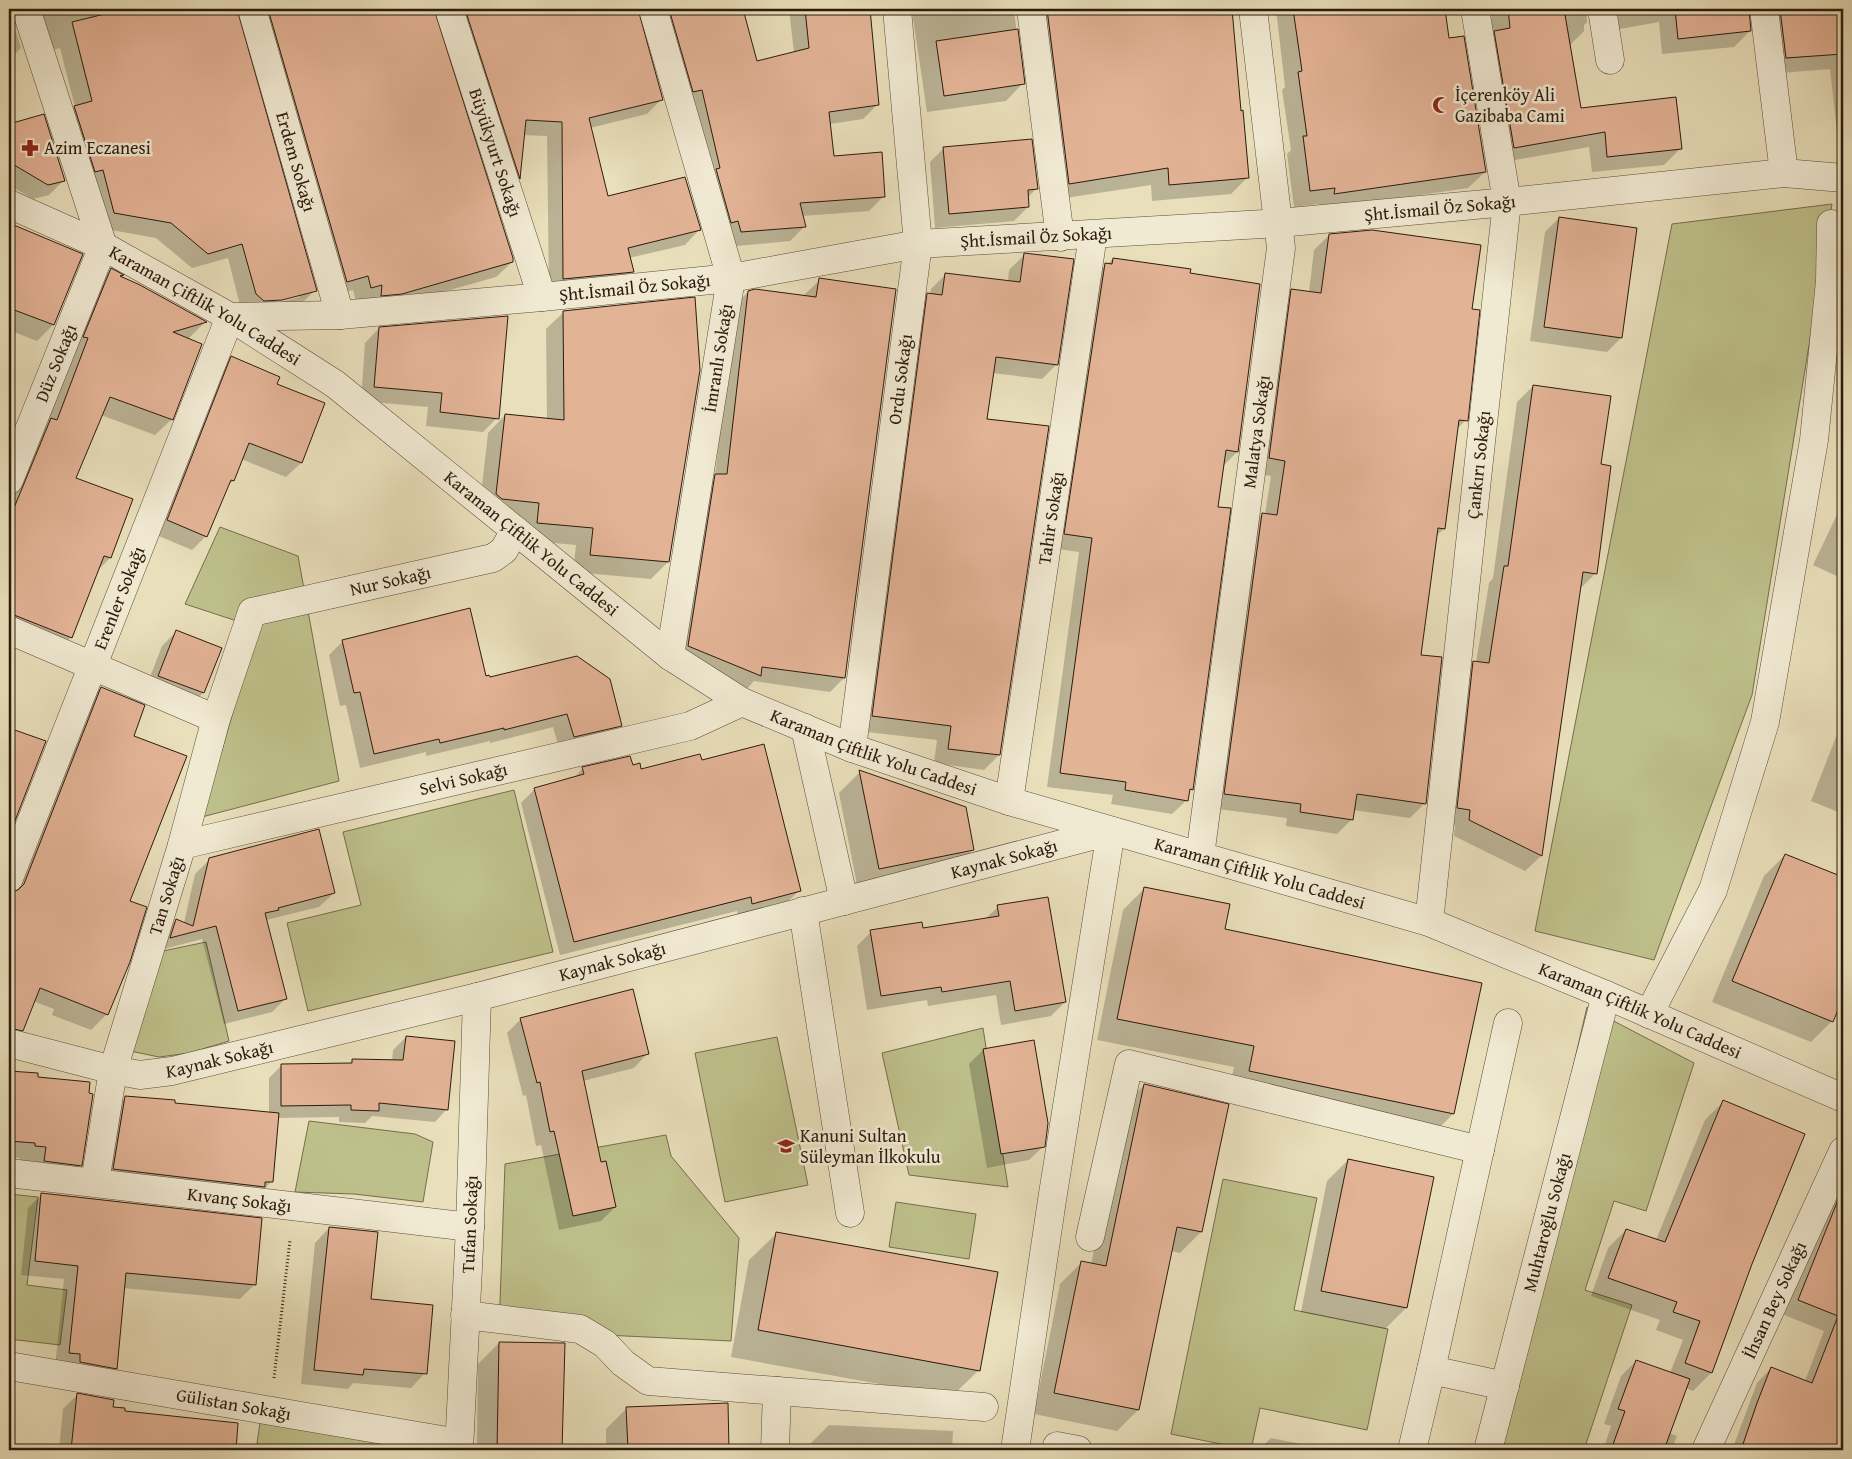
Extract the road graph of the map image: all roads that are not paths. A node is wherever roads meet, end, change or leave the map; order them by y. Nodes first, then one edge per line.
1 (26, 9) edge
2 (252, 9) edge
3 (449, 9) edge
4 (653, 9) edge
5 (897, 9) edge
6 (1031, 9) edge
7 (1253, 9) edge
8 (1475, 9) edge
9 (1602, 9) edge
10 (1764, 9) edge
11 (1610, 60) dead end
12 (1784, 173) junction
13 (1843, 178) edge
14 (1507, 202) junction
15 (9, 204) edge
16 (1280, 223) junction
17 (1831, 224) dead end
18 (1092, 235) junction
19 (1060, 236) junction
20 (918, 244) junction
21 (103, 246) junction
22 (731, 278) junction
23 (542, 297) junction
24 (340, 315) junction
25 (230, 318) junction
26 (9, 480) edge
27 (515, 530) junction
28 (252, 612) joint
29 (9, 630) edge
30 (670, 656) junction
31 (94, 666) junction
32 (742, 702) junction
33 (216, 719) junction
34 (805, 728) junction
35 (852, 748) junction
36 (1009, 801) junction
37 (1111, 831) junction
38 (182, 844) junction
39 (1200, 856) junction
40 (9, 878) edge
41 (844, 901) junction
42 (803, 911) junction
43 (1429, 922) junction
44 (1606, 995) junction
45 (477, 997) junction
46 (1649, 1014) junction
47 (1508, 1023) dead end
48 (9, 1043) edge
49 (113, 1070) junction
50 (1843, 1098) edge
51 (1480, 1150) junction
52 (1843, 1151) edge
53 (9, 1173) edge
54 (95, 1182) junction
55 (850, 1213) dead end
56 (470, 1227) junction
57 (1090, 1237) dead end
58 (466, 1315) junction
59 (9, 1366) edge
60 (1431, 1370) junction
61 (1505, 1386) junction
62 (777, 1391) junction
63 (984, 1407) dead end
64 (459, 1446) edge
65 (775, 1450) edge
66 (1015, 1450) edge
67 (1412, 1450) edge
68 (1488, 1450) edge
69 (1706, 1450) edge

1 - 21 street
2 - 24 street, Erdem Sokağı
3 - 23 street, Büyükyurt Sokağı
4 - 22 street, İmranlı Sokağı
5 - 20 street, Ordu Sokağı
6 - 19 street
7 - 16 street, Malatya Sokağı
8 - 14 street, Çankırı Sokağı
9 - 11 street
10 - 12 street
12 - 13 street, Şht.İsmail Öz Sokağı
12 - 14 street, Şht.İsmail Öz Sokağı
14 - 16 street, Şht.İsmail Öz Sokağı
14 - 43 street, Çankırı Sokağı
15 - 21 street, Karaman Çiftlik Yolu Caddesi
16 - 18 street, Şht.İsmail Öz Sokağı
16 - 39 street, Malatya Sokağı
17 - 46 street
18 - 19 street, Şht.İsmail Öz Sokağı
18 - 36 street, Tahir Sokağı
19 - 20 street, Şht.İsmail Öz Sokağı
20 - 22 street, Şht.İsmail Öz Sokağı
20 - 35 street, Ordu Sokağı
21 - 25 street, Karaman Çiftlik Yolu Caddesi
21 - 26 street, Düz Sokağı
22 - 23 street, Şht.İsmail Öz Sokağı
22 - 30 street, İmranlı Sokağı
23 - 24 street, Şht.İsmail Öz Sokağı
24 - 25 street, Şht.İsmail Öz Sokağı
25 - 27 street, Karaman Çiftlik Yolu Caddesi
25 - 31 street, Erenler Sokağı
27 - 28 street, Nur Sokağı
27 - 30 street, Karaman Çiftlik Yolu Caddesi
28 - 33 street, Tan Sokağı
29 - 31 street
30 - 32 street, Karaman Çiftlik Yolu Caddesi
31 - 33 street
31 - 40 street, Erenler Sokağı
32 - 34 street, Karaman Çiftlik Yolu Caddesi
32 - 38 street, Selvi Sokağı
33 - 38 street, Tan Sokağı
34 - 35 street, Karaman Çiftlik Yolu Caddesi
34 - 41 street
35 - 36 street, Karaman Çiftlik Yolu Caddesi
36 - 37 street, Karaman Çiftlik Yolu Caddesi
37 - 39 street, Karaman Çiftlik Yolu Caddesi
37 - 41 street, Kaynak Sokağı
37 - 66 street
38 - 49 street, Tan Sokağı
39 - 43 street, Karaman Çiftlik Yolu Caddesi
41 - 42 street, Kaynak Sokağı
42 - 45 street, Kaynak Sokağı
42 - 55 street
43 - 44 street, Karaman Çiftlik Yolu Caddesi
44 - 46 street, Karaman Çiftlik Yolu Caddesi
44 - 61 street, Muhtaroğlu Sokağı
45 - 49 street, Kaynak Sokağı
45 - 56 street, Tufan Sokağı
46 - 50 street, Karaman Çiftlik Yolu Caddesi
47 - 51 street
48 - 49 street, Kaynak Sokağı
49 - 54 street, Tan Sokağı
51 - 57 street
51 - 60 street
52 - 69 street, İhsan Bey Sokağı
53 - 54 street, Kıvanç Sokağı
54 - 56 street, Kıvanç Sokağı
56 - 58 street, Tufan Sokağı
58 - 62 street
58 - 64 street, Tufan Sokağı
59 - 64 street, Gülistan Sokağı
60 - 61 street
60 - 67 street
61 - 68 street, Muhtaroğlu Sokağı
62 - 63 street
62 - 65 street

